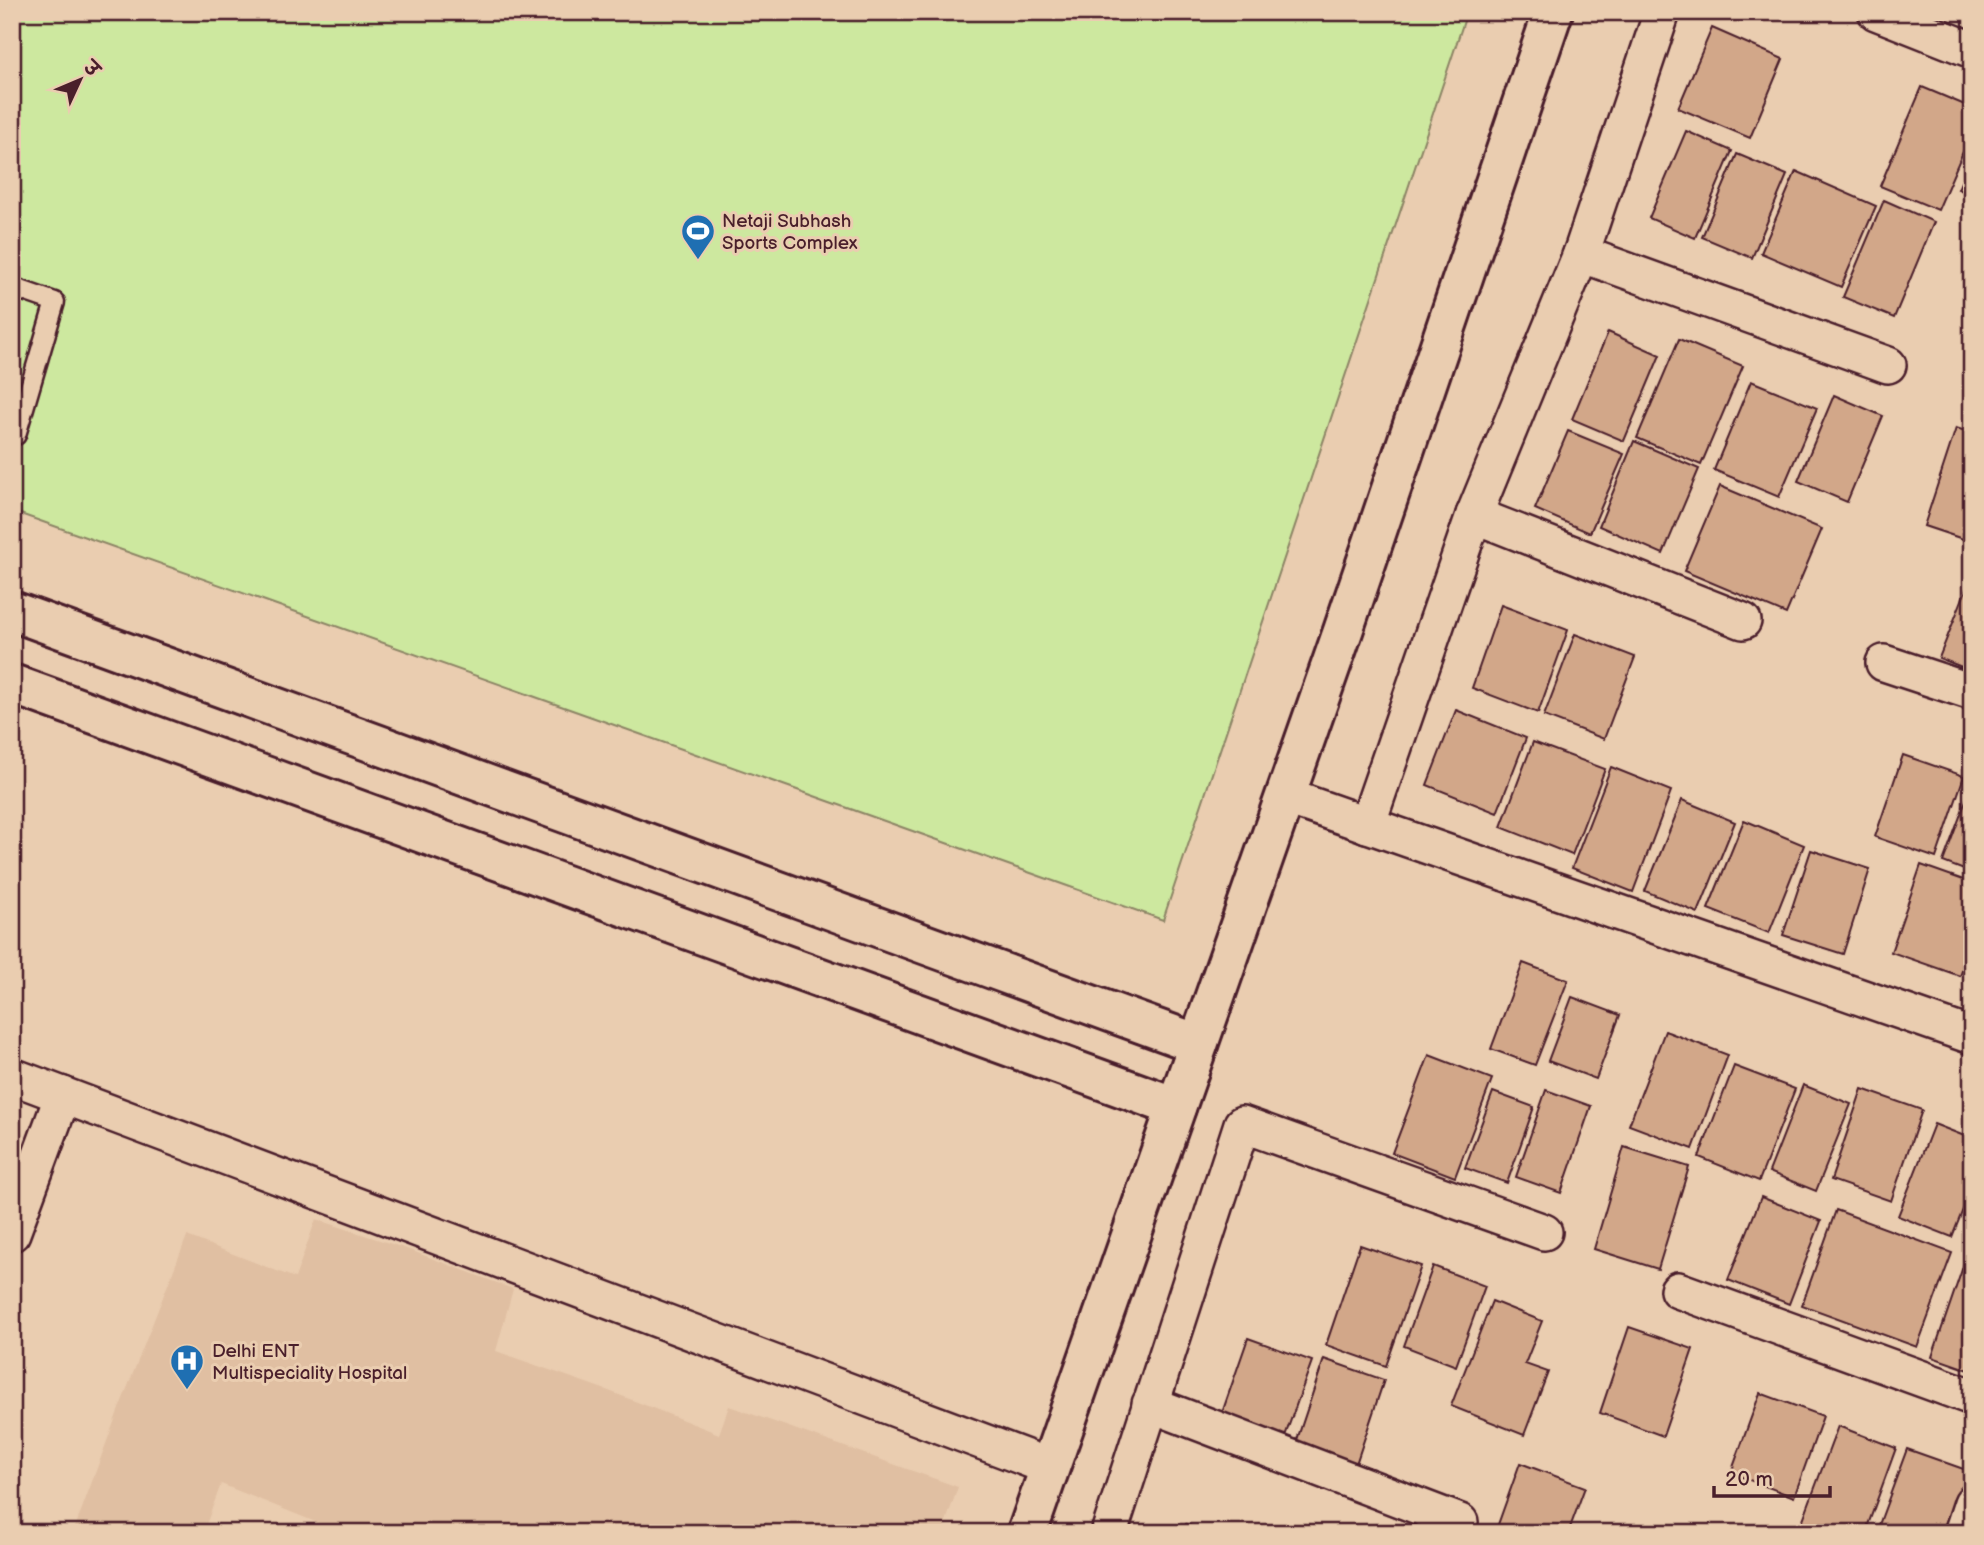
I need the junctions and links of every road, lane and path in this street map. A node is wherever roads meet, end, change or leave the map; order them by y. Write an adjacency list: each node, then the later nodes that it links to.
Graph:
1 (1553, 12): 15 (street)
2 (1662, 12): 5 (street)
3 (1876, 12): 4 (street)
4 (1972, 50)
5 (1581, 254): 7 (street); 9 (street)
6 (12, 287): 8 (lane)
7 (1888, 365)
8 (12, 434)
9 (1474, 515): 11 (street); 16 (street)
10 (12, 611): 18 (street)
11 (1743, 621)
12 (1884, 663): 14 (street)
13 (12, 684): 21 (street)
14 (1972, 692)
15 (1285, 796): 16 (street); 18 (street)
16 (1367, 825): 17 (street)
17 (1972, 1036)
18 (1198, 1044): 21 (street)
19 (12, 1076): 20 (street)
20 (62, 1095): 23 (street); 27 (street)
21 (1176, 1107): 27 (street)
22 (1544, 1232): 26 (street)
23 (12, 1233)
24 (1678, 1290): 25 (street)
25 (1972, 1397)
26 (1150, 1404): 29 (street); 31 (street)
27 (1050, 1467): 30 (street)
28 (1972, 1503): 32 (street)
29 (1460, 1522)
30 (1027, 1533)
31 (1110, 1533)
32 (1962, 1533)

